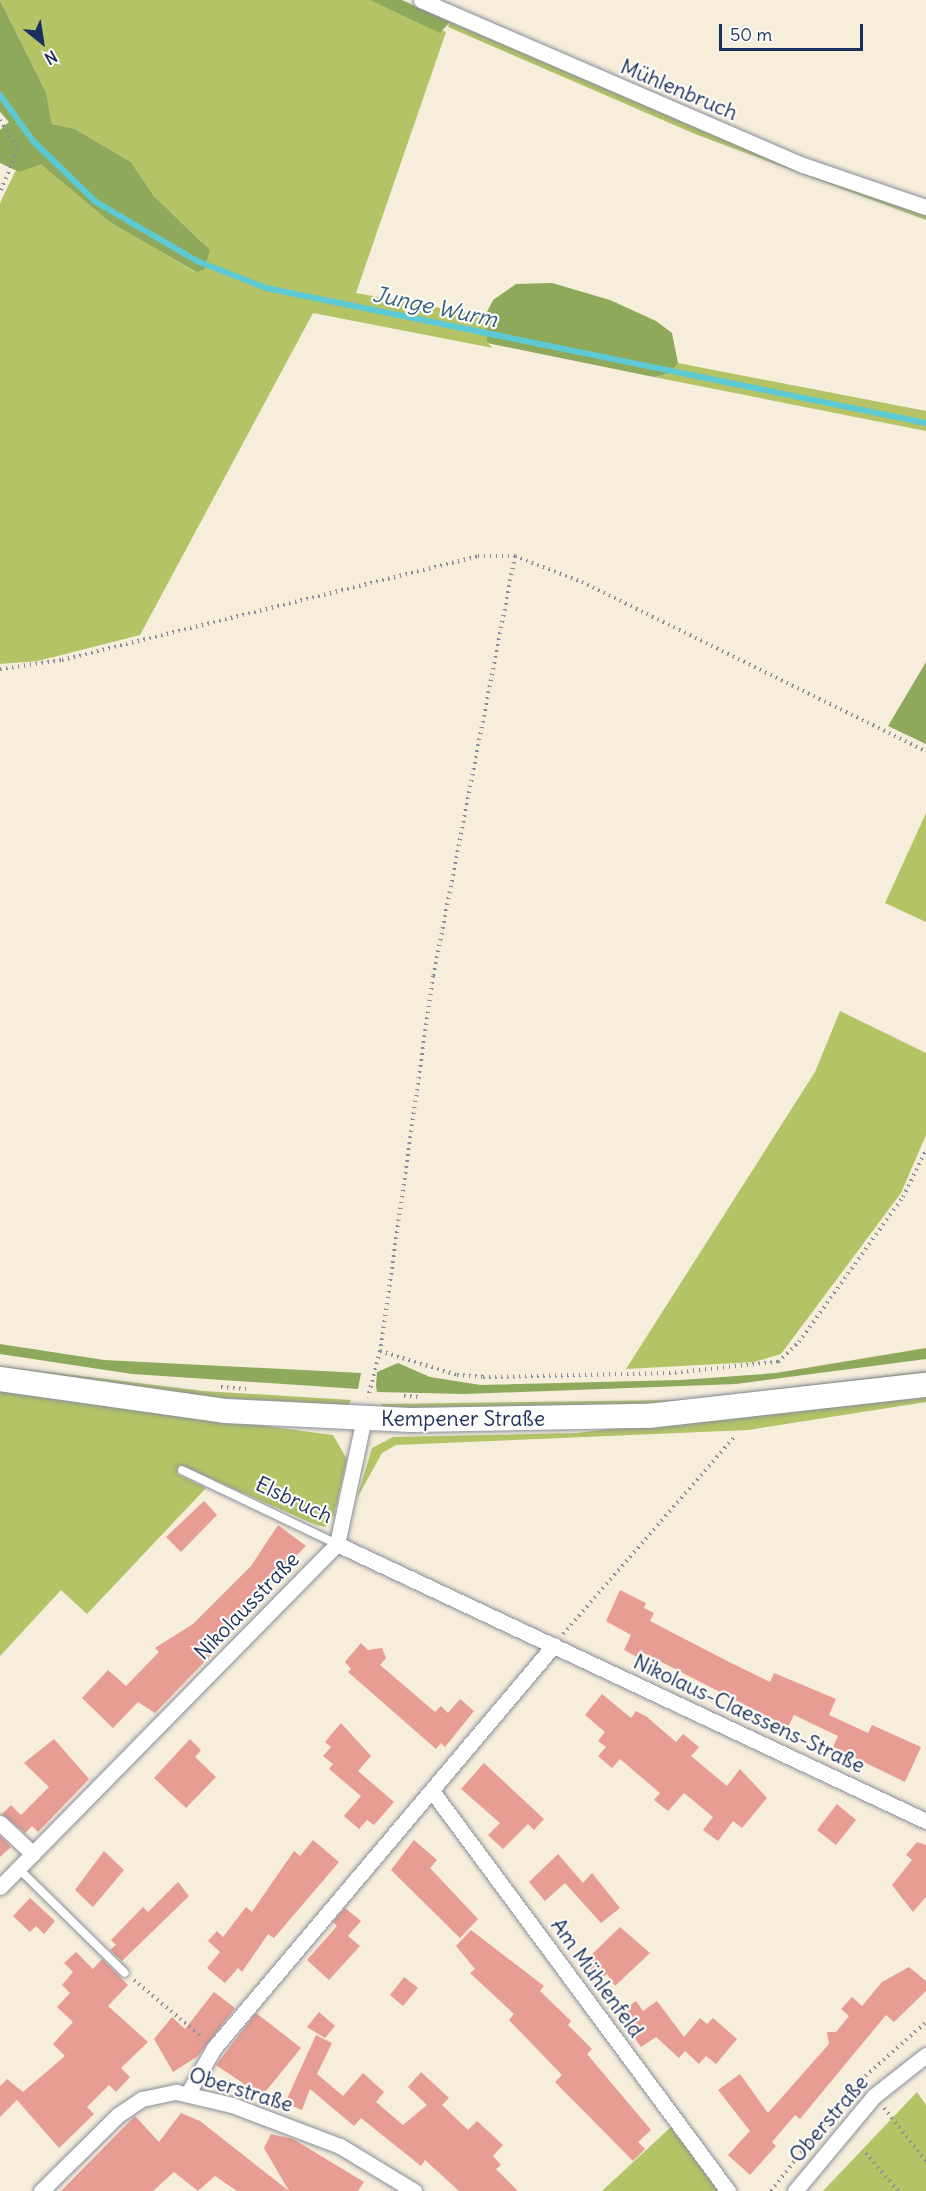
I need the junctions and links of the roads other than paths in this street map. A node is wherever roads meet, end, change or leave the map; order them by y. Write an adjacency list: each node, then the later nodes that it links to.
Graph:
1 (421, 0): 2 (street, Mühlenbruch)
2 (926, 207)
3 (0, 1379): 5 (main road, Kempener Straße)
4 (926, 1385): 5 (main road, Kempener Straße)
5 (364, 1419): 7 (street, Elsbruch)
6 (183, 1470): 7 (lane, Elsbruch)
7 (337, 1544): 8 (street); 12 (street, Nikolausstraße)
8 (554, 1645): 9 (street); 10 (street, Nikolaus-Claessens-Straße)
9 (432, 1791): 17 (street); 20 (street, Am Mühlenfeld)
10 (926, 1821)
11 (0, 1823): 12 (street)
12 (33, 1854): 13 (street, Nikolausstraße)
13 (19, 1869): 14 (street, Nikolausstraße); 15 (lane)
14 (0, 1887)
15 (125, 1973)
16 (926, 2055): 21 (street, Oberstraße)
17 (188, 2093): 18 (street, Oberstraße); 19 (street, Oberstraße)
18 (41, 2191)
19 (414, 2191)
20 (728, 2191)
21 (795, 2191)

